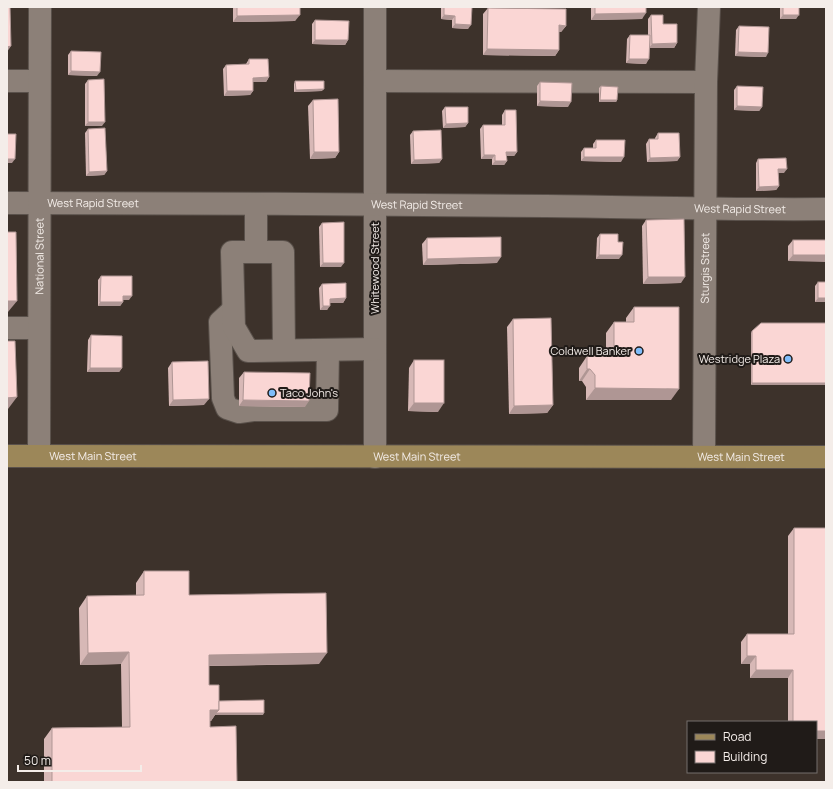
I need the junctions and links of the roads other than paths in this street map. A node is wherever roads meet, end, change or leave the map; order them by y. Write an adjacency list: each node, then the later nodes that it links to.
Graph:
1 (40, 7): 5 (street, National Street)
2 (375, 7): 6 (street, Whitewood Street)
3 (709, 7): 7 (street, Sturgis Street)
4 (7, 81): 5 (street)
5 (39, 81): 9 (street, National Street)
6 (375, 81): 7 (street); 11 (street, Whitewood Street)
7 (706, 82): 13 (street, Sturgis Street)
8 (7, 203): 9 (street, West Rapid Street)
9 (39, 203): 10 (street, West Rapid Street); 17 (street, National Street)
10 (256, 204): 11 (street, West Rapid Street); 14 (street)
11 (376, 204): 13 (street, West Rapid Street); 20 (street, Whitewood Street)
12 (826, 209): 13 (street, West Rapid Street)
13 (706, 210): 23 (street, Sturgis Street)
14 (256, 252): 15 (street); 18 (street)
15 (234, 309): 18 (street); 19 (street)
16 (7, 328): 17 (street)
17 (39, 328): 22 (street, National Street)
18 (284, 350): 19 (street)
19 (328, 350): 20 (street)
20 (375, 350): 24 (street, Whitewood Street)
21 (7, 456): 22 (main road, West Main Street)
22 (39, 456): 24 (main road, West Main Street)
23 (704, 456): 24 (main road, West Main Street); 25 (main road, West Main Street)
24 (375, 457)
25 (826, 457)

